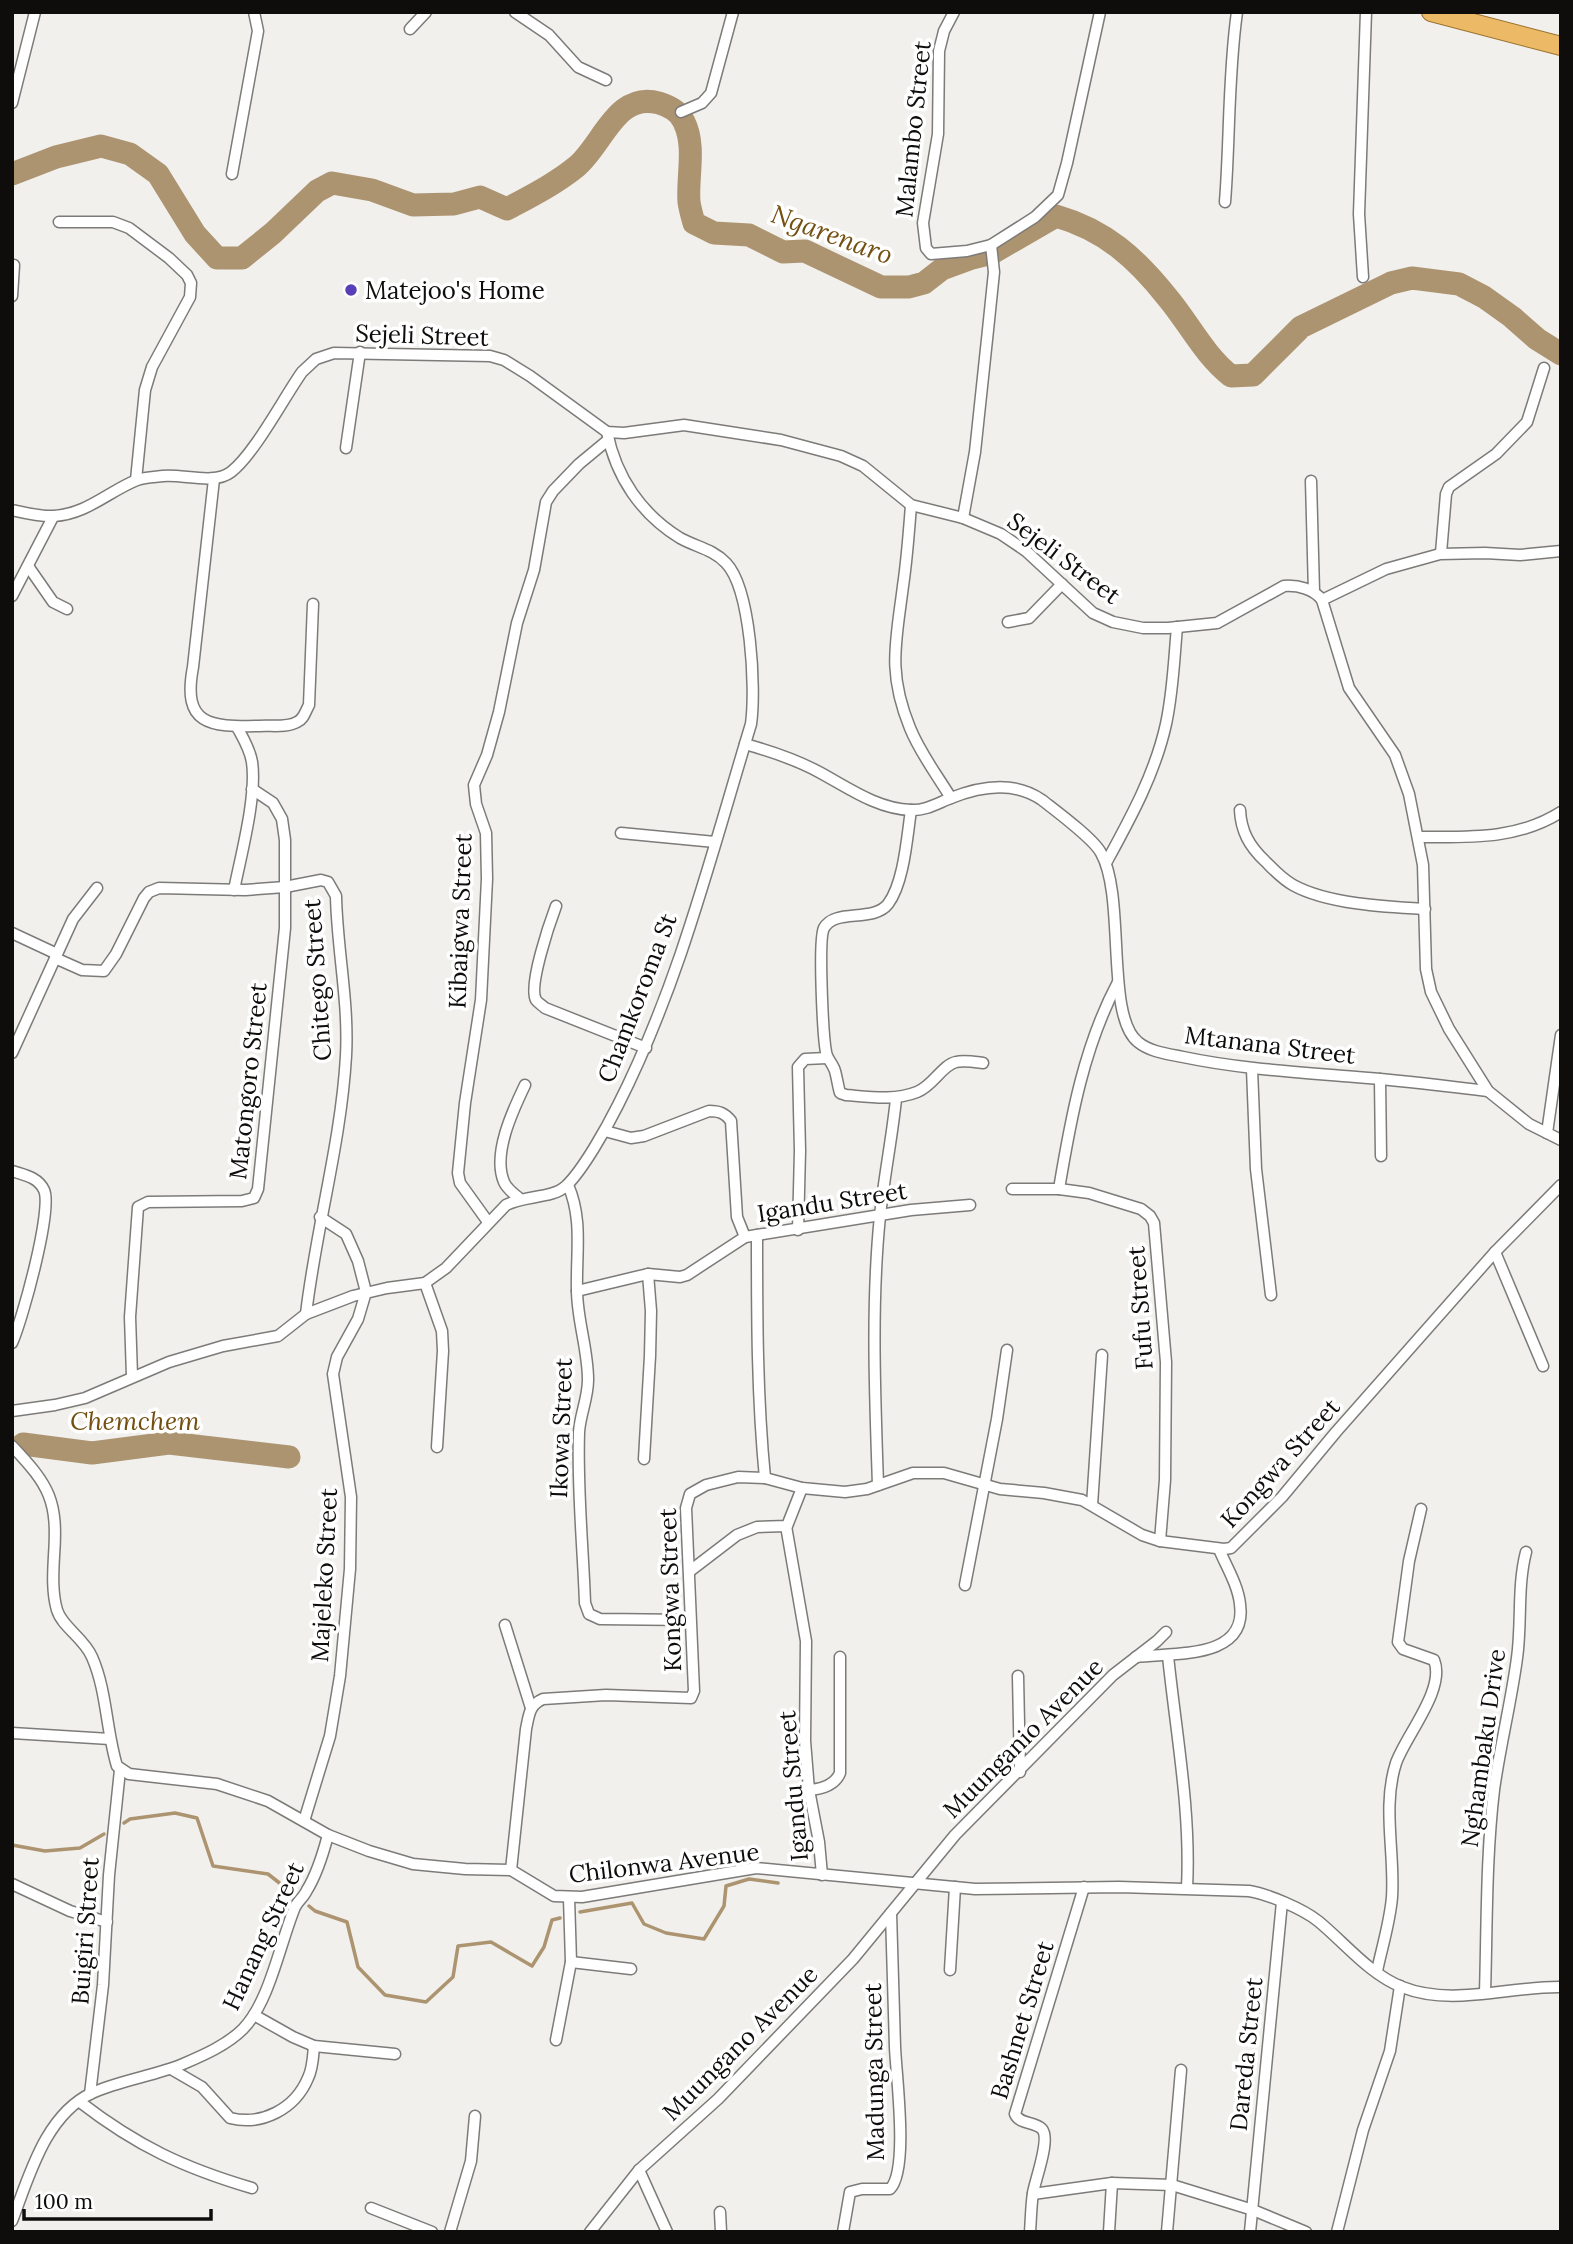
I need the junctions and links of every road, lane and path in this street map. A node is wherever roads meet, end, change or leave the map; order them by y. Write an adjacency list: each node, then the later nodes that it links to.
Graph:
1 (35, 12): 14 (street)
2 (254, 12): 16 (street)
3 (426, 12): 11 (street)
4 (515, 12): 13 (street)
5 (733, 12): 15 (street)
6 (954, 12): 19 (street, Malambo Street)
7 (1100, 12): 19 (street, Malambo Street)
8 (1237, 12): 17 (street)
9 (1366, 12): 21 (street)
10 (1431, 12): 12 (highway)
11 (410, 29)
12 (1561, 46)
13 (606, 80)
14 (12, 103)
15 (681, 112)
16 (232, 174)
17 (1225, 202)
18 (59, 222): 28 (street)
19 (991, 245): 33 (street)
20 (14, 265): 22 (street)
21 (1363, 277)
22 (12, 296)
23 (360, 352): 25 (street, Sejeli Street); 26 (street); 27 (street, Sejeli Street)
24 (1544, 368): 35 (street)
25 (607, 436): 30 (street, Sejeli Street); 45 (street, Chamkoroma St); 86 (street, Kibaigwa Street)
26 (346, 448)
27 (214, 479): 28 (street); 44 (street)
28 (136, 480): 32 (street)
29 (1311, 481): 39 (street)
30 (911, 505): 33 (street, Sejeli Street); 47 (street)
31 (12, 510): 32 (street)
32 (53, 516): 36 (street)
33 (963, 518): 37 (street, Sejeli Street)
34 (1561, 551): 35 (street)
35 (1441, 553): 39 (street)
36 (27, 566): 38 (street); 41 (street)
37 (1062, 584): 42 (street); 43 (street, Sejeli Street)
38 (12, 596)
39 (1318, 596): 43 (street, Sejeli Street); 52 (street)
40 (313, 604): 44 (street)
41 (67, 610)
42 (1008, 622)
43 (1177, 627): 54 (street)
44 (237, 727): 46 (street)
45 (744, 744): 48 (street, Mtanana Street); 53 (street, Chamkoroma St)
46 (252, 789): 55 (street); 57 (street)
47 (951, 798): 48 (street, Mtanana Street); 54 (street, Mtanana Street)
48 (911, 810): 66 (street)
49 (1240, 810): 59 (street)
50 (1561, 812): 52 (street)
51 (621, 833): 53 (street)
52 (1419, 837): 59 (street)
53 (715, 842): 64 (street, Chamkoroma St)
54 (1106, 863): 62 (street, Mtanana Street)
55 (285, 887): 57 (street, Chitego Street); 85 (street, Chitego Street); 101 (street, Matongoro Street)
56 (97, 888): 61 (street)
57 (234, 890): 61 (street, Chitego Street)
58 (556, 906): 64 (street)
59 (1425, 909): 71 (street)
60 (12, 933): 61 (street)
61 (56, 956): 65 (street)
62 (1118, 982): 68 (street, Mtanana Street); 81 (street)
63 (1561, 1035): 74 (street)
64 (646, 1048): 73 (street, Chamkoroma St)
65 (12, 1053)
66 (827, 1058): 72 (street); 87 (street)
67 (983, 1062): 72 (street)
68 (1252, 1069): 69 (street, Mtanana Street); 95 (street)
69 (1380, 1079): 71 (street, Mtanana Street); 76 (street)
70 (525, 1085): 82 (street)
71 (1488, 1091): 74 (street)
72 (896, 1099): 84 (street)
73 (605, 1131): 78 (street, Chamkoroma St); 89 (street, Igandu Street)
74 (1547, 1133): 75 (street)
75 (1561, 1140)
76 (1381, 1156)
77 (12, 1171): 97 (street)
78 (568, 1185): 82 (street); 93 (street, Ikowa Street)
79 (1561, 1185): 90 (street, Kongwa Street)
80 (1012, 1189): 81 (street, Fufu Street)
81 (1059, 1189): 113 (street, Fufu Street)
82 (519, 1198): 86 (street)
83 (970, 1205): 84 (street, Igandu Street)
84 (880, 1216): 87 (street, Igandu Street); 108 (street)
85 (320, 1217): 94 (street); 96 (street, Chitego Street)
86 (488, 1222): 92 (street)
87 (798, 1230): 88 (street, Igandu Street)
88 (757, 1235): 89 (street, Igandu Street); 106 (street)
89 (745, 1237): 91 (street)
90 (1495, 1252): 100 (street); 114 (street, Kongwa Street)
91 (648, 1274): 93 (street); 105 (street)
92 (425, 1283): 94 (street); 104 (street)
93 (577, 1291): 118 (street, Ikowa Street)
94 (366, 1292): 96 (street); 131 (street, Majeleko Street)
95 (1271, 1295)
96 (306, 1314): 101 (street)
97 (12, 1343)
98 (1007, 1350): 107 (street)
99 (1102, 1355): 110 (street)
100 (1543, 1366)
101 (132, 1376): 102 (street)
102 (12, 1411)
103 (12, 1446): 127 (street)
104 (437, 1447)
105 (644, 1459)
106 (765, 1478): 109 (street, Kongwa Street); 116 (street, Kongwa Street)
107 (983, 1484): 108 (street, Kongwa Street); 110 (street, Kongwa Street); 117 (street)
108 (878, 1485): 109 (street, Kongwa Street)
109 (802, 1488): 112 (street)
110 (1092, 1505): 113 (street, Kongwa Street)
111 (1420, 1509): 147 (street)
112 (786, 1526): 116 (street); 130 (street, Igandu Street)
113 (1160, 1541): 114 (street, Kongwa Street)
114 (1219, 1549): 123 (street)
115 (1527, 1552): 150 (street, Nghambaku Drive)
116 (690, 1571): 118 (street, Kongwa Street)
117 (965, 1586)
118 (690, 1620): 125 (street, Kongwa Street)
119 (505, 1625): 125 (street)
120 (1166, 1632): 122 (street, Muunganio Avenue)
121 (840, 1657): 130 (street)
122 (1136, 1657): 123 (street); 129 (street, Muunganio Avenue)
123 (1168, 1657): 139 (street)
124 (1018, 1676): 129 (street)
125 (531, 1708): 133 (street)
126 (12, 1733): 127 (street)
127 (110, 1739): 128 (street)
128 (120, 1770): 131 (street); 143 (street, Buigiri Street)
129 (1020, 1772): 135 (street, Muunganio Avenue)
130 (809, 1790): 134 (street, Igandu Street)
131 (304, 1821): 132 (street)
132 (328, 1835): 133 (street); 151 (street, Hanang Street)
133 (511, 1870): 140 (street, Chilonwa Avenue)
134 (822, 1875): 135 (street, Chilonwa Avenue); 140 (street, Chilonwa Avenue)
135 (918, 1882): 137 (street, Chilonwa Avenue); 142 (street, Muungano Avenue)
136 (12, 1884): 143 (street)
137 (955, 1887): 138 (street, Chilonwa Avenue); 146 (street)
138 (1084, 1887): 139 (street, Chilonwa Avenue); 164 (street, Bashnet Street)
139 (1187, 1888): 141 (street, Chilonwa Avenue)
140 (569, 1898): 144 (street)
141 (1282, 1902): 147 (street, Chilonwa Avenue); 166 (street, Dareda Street)
142 (891, 1913): 160 (street, Muungano Avenue); 174 (street, Madunga Street)
143 (107, 1922): 157 (street, Buigiri Street)
144 (571, 1962): 145 (street); 152 (street)
145 (631, 1969)
146 (950, 1970)
147 (1377, 1971): 148 (street, Chilonwa Avenue)
148 (1400, 1986): 150 (street, Chilonwa Avenue); 180 (street)
149 (1561, 1987): 150 (street, Chilonwa Avenue)
150 (1485, 1993)
151 (254, 2015): 153 (street); 155 (street, Hanang Street)
152 (556, 2040)
153 (314, 2046): 154 (street); 155 (street)
154 (394, 2054)
155 (171, 2069): 157 (street, Hanang Street)
156 (1181, 2070): 162 (street)
157 (90, 2094): 158 (street, Hanang Street)
158 (80, 2102): 163 (street); 168 (street, Hanang Street)
159 (475, 2116): 170 (street)
160 (639, 2170): 171 (street, Muungano Avenue); 172 (street)
161 (1112, 2183): 162 (street); 164 (street); 176 (street)
162 (1172, 2185): 166 (street); 177 (street)
163 (252, 2188)
164 (1032, 2194): 175 (street, Bashnet Street)
165 (371, 2208): 169 (street)
166 (1253, 2210): 178 (street, Dareda Street); 179 (street)
167 (720, 2212): 173 (street)
168 (12, 2221)
169 (432, 2232)
170 (450, 2232)
171 (590, 2232)
172 (667, 2232)
173 (721, 2232)
174 (843, 2232)
175 (1030, 2232)
176 (1109, 2232)
177 (1167, 2232)
178 (1251, 2232)
179 (1306, 2232)
180 (1337, 2232)

